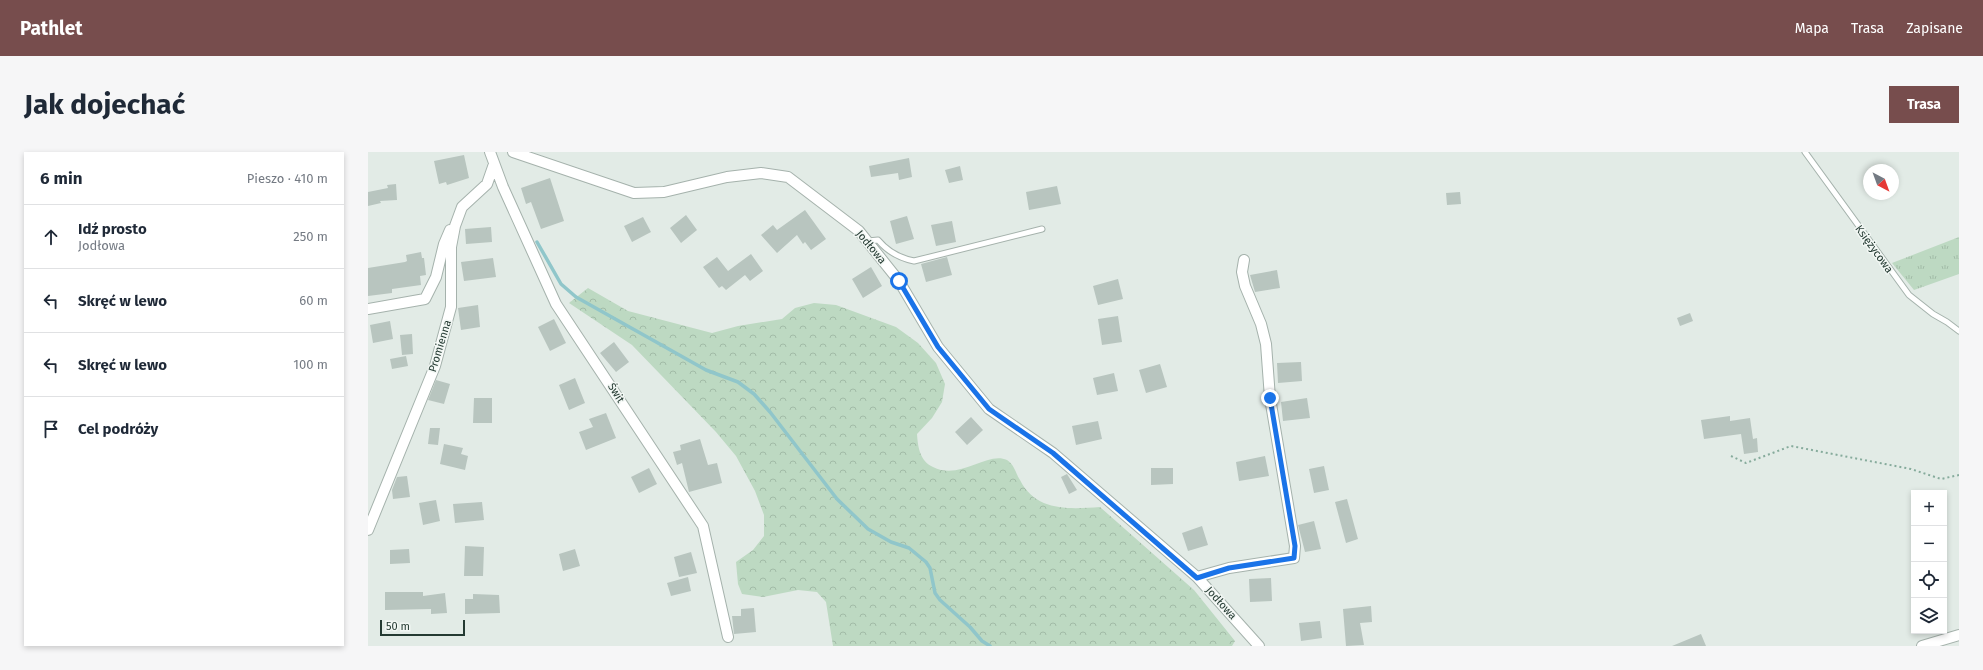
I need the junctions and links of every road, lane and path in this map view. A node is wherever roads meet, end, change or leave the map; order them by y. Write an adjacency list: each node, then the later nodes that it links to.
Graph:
1 (490, 152): 4 (street, Świt)
2 (513, 152): 7 (street, Jodłowa)
3 (1805, 152): 10 (lane, Księżycowa)
4 (494, 164): 5 (street, Promienna); 16 (street, Świt)
5 (459, 214): 9 (street); 13 (street, Promienna)
6 (1042, 228): 7 (lane)
7 (867, 241): 14 (street, Jodłowa)
8 (1244, 260): 14 (street)
9 (368, 309)
10 (1959, 331)
11 (1731, 456): 12 (path)
12 (1959, 475)
13 (368, 530)
14 (1197, 578): 17 (street, Jodłowa)
15 (1959, 635): 18 (street)
16 (728, 637)
17 (1259, 646)
18 (1922, 646)

